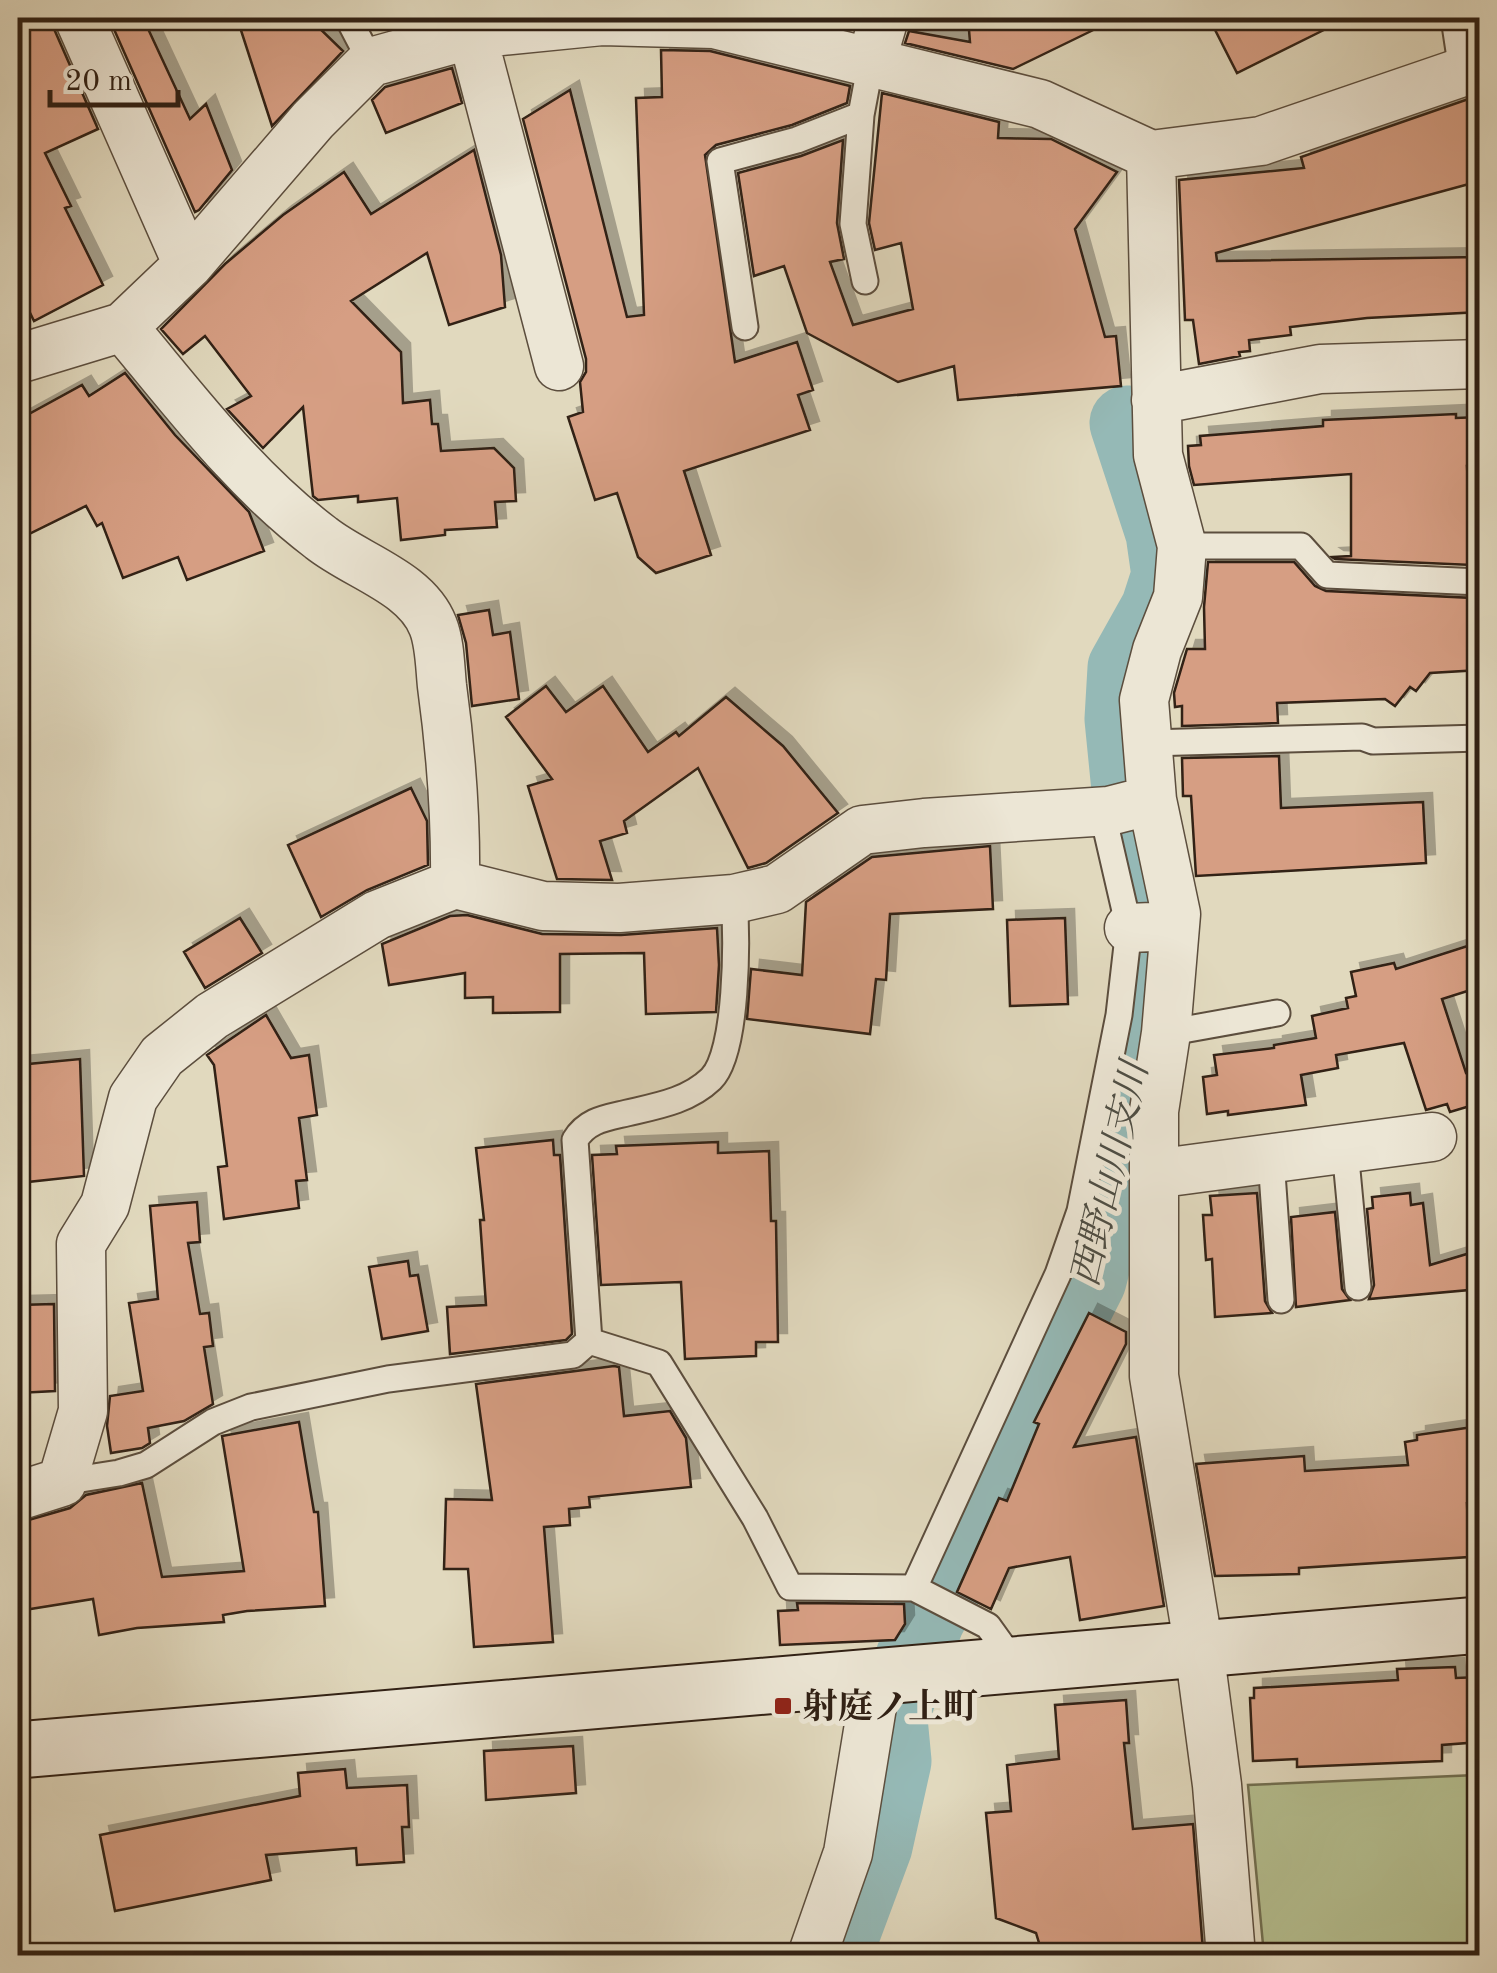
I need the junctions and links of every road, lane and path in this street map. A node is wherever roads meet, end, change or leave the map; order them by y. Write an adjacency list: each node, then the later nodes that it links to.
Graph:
1 (79, 18): 11 (street)
2 (348, 18): 6 (lane)
3 (884, 18): 7 (street)
4 (1454, 18): 8 (lane)
5 (472, 34): 6 (street); 7 (street); 17 (street)
6 (372, 62): 11 (street)
7 (871, 62): 9 (lane); 10 (street)
8 (1471, 68): 10 (street)
9 (861, 115): 12 (lane); 14 (lane)
10 (1151, 154): 18 (street)
11 (188, 266): 13 (street)
12 (865, 281)
13 (124, 327): 15 (street); 25 (street)
14 (745, 327)
15 (18, 359)
16 (1480, 364): 18 (street)
17 (559, 366)
18 (1156, 400): 19 (street)
19 (1182, 546): 20 (lane); 22 (street)
20 (1480, 582)
21 (1480, 738): 22 (lane)
22 (1148, 744): 23 (street)
23 (1152, 800): 24 (street); 27 (street)
24 (1102, 811): 26 (street); 27 (lane)
25 (455, 884): 26 (street); 37 (street)
26 (734, 900): 36 (lane)
27 (1159, 927): 29 (street); 38 (lane)
28 (1277, 1013): 29 (lane)
29 (1166, 1033): 33 (street)
30 (1432, 1137): 31 (street)
31 (1345, 1149): 32 (street); 34 (lane)
32 (1271, 1158): 33 (street); 35 (lane)
33 (1154, 1174): 40 (street)
34 (1358, 1287)
35 (1281, 1300)
36 (590, 1341): 37 (lane); 38 (lane)
37 (40, 1489)
38 (926, 1594): 41 (lane)
39 (1480, 1625): 40 (street)
40 (1199, 1649): 41 (street); 45 (street)
41 (1016, 1665): 42 (street)
42 (899, 1675): 43 (street); 44 (street)
43 (18, 1750)
44 (812, 1956)
45 (1231, 1956)

